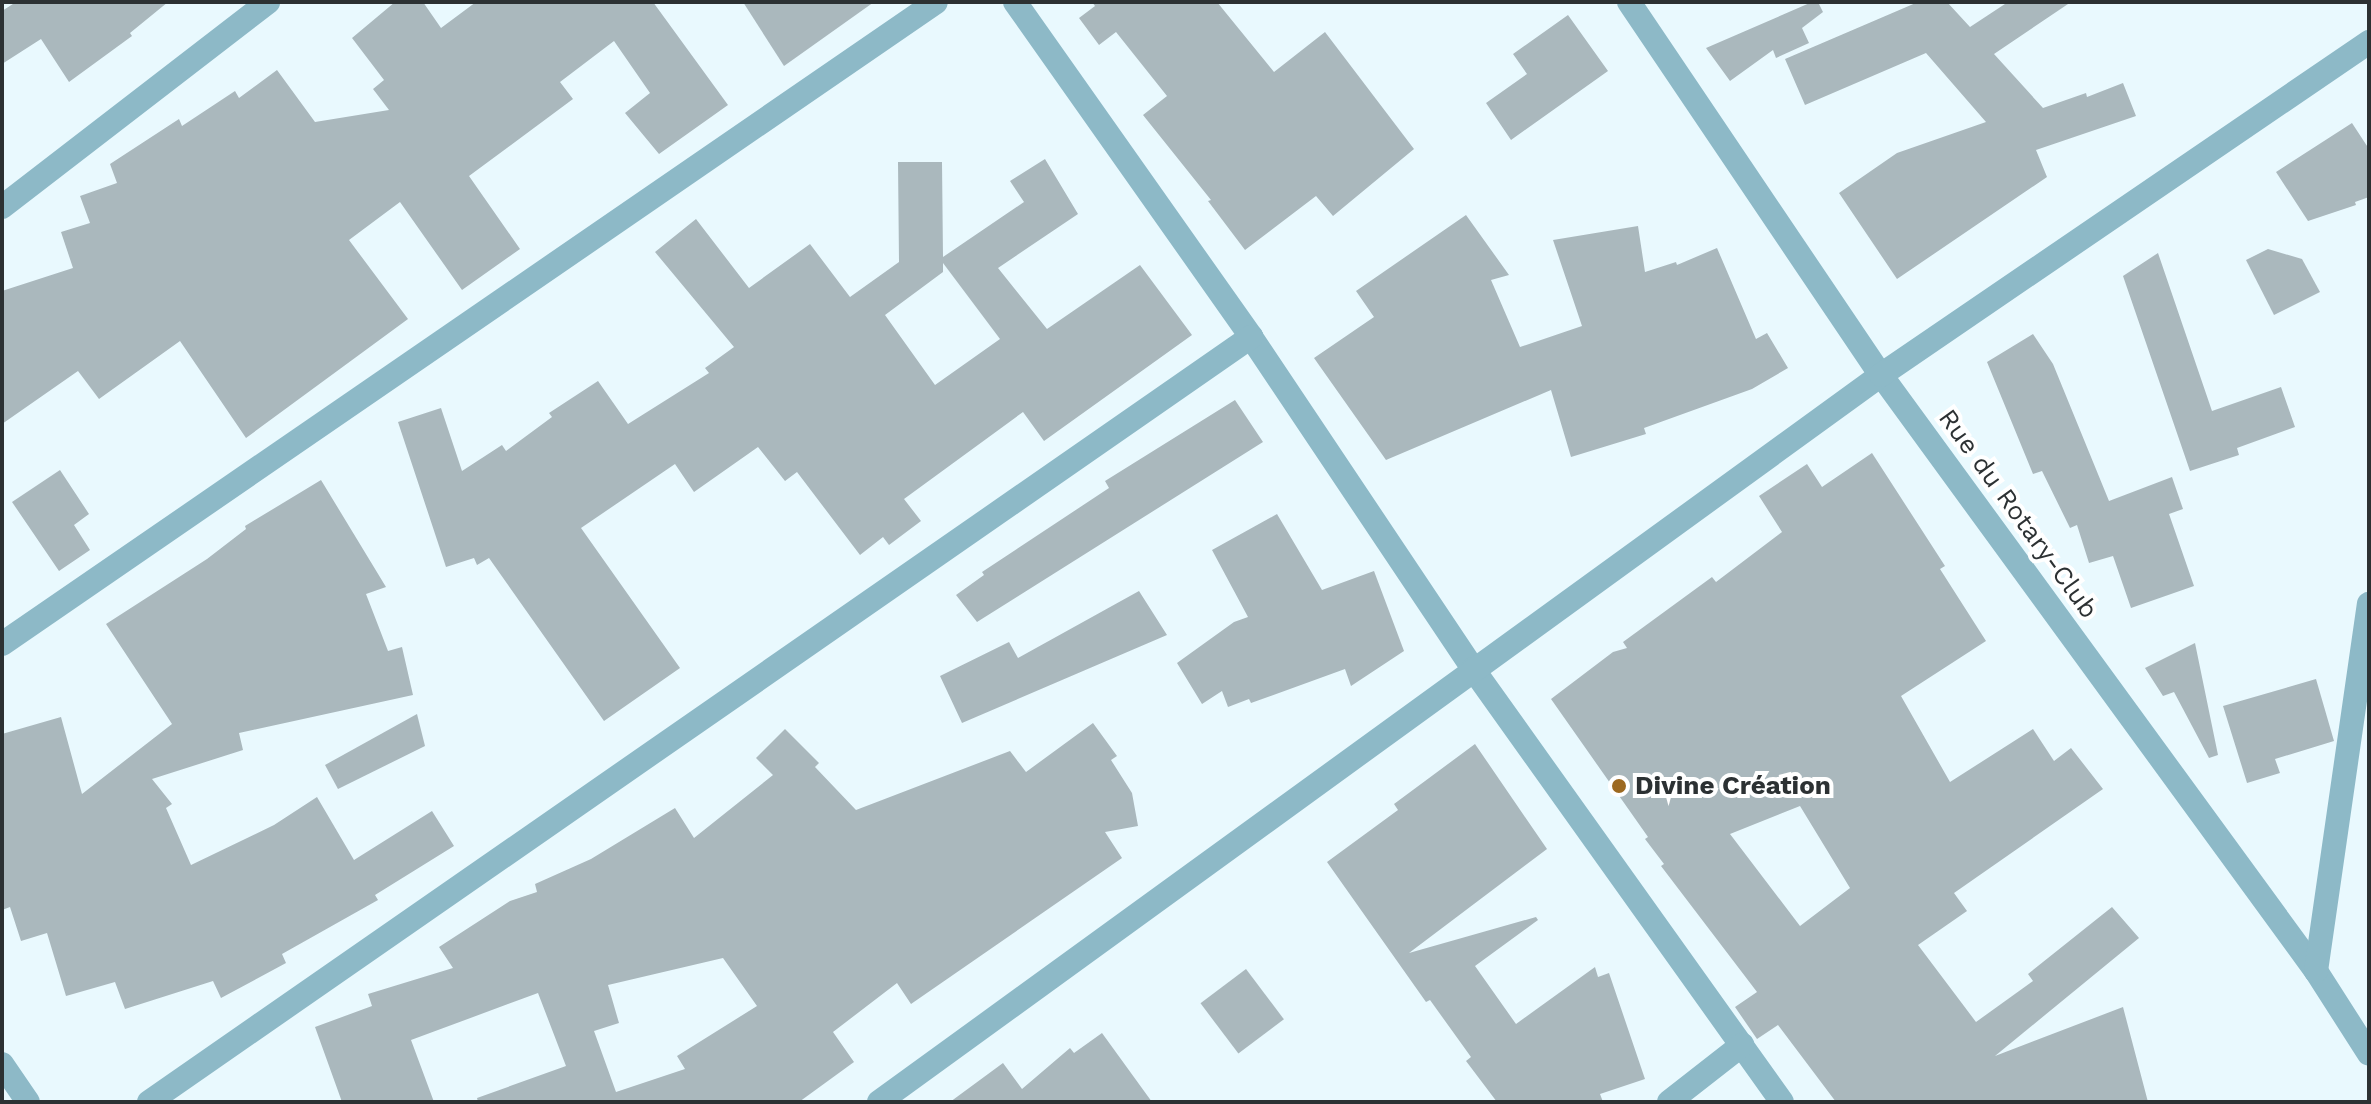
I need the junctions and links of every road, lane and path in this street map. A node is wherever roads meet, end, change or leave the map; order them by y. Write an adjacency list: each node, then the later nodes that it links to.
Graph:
1 (268, 2): 6 (street)
2 (936, 2): 10 (street)
3 (1015, 2): 7 (street)
4 (1629, 2): 8 (street, Rue du Rotary-Club)
5 (2369, 42): 8 (street)
6 (2, 207)
7 (1251, 337): 11 (street); 17 (street)
8 (1881, 375): 11 (street); 12 (street, Rue du Rotary-Club)
9 (2369, 604): 12 (street)
10 (2, 644)
11 (1473, 669): 13 (street); 18 (street)
12 (2316, 971): 14 (street, Rue du Rotary-Club)
13 (1742, 1045): 19 (street); 20 (street)
14 (2369, 1054)
15 (2, 1064): 16 (street)
16 (28, 1102)
17 (149, 1102)
18 (879, 1102)
19 (1669, 1102)
20 (1782, 1102)

